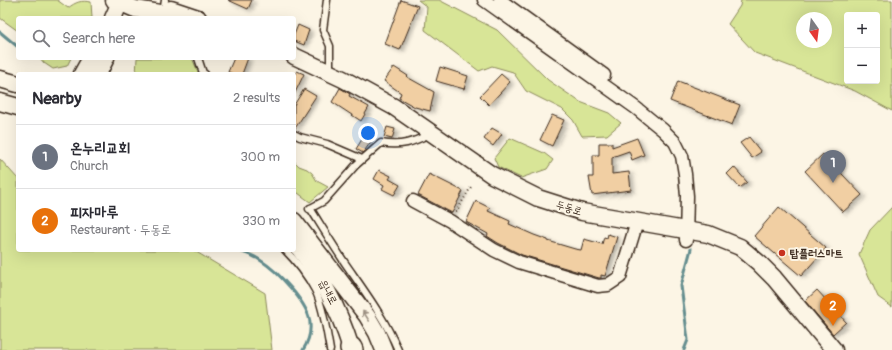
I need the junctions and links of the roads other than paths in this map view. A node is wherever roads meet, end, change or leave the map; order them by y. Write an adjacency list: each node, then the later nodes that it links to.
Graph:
1 (327, 0): 15 (lane)
2 (484, 0): 28 (street)
3 (500, 0): 28 (street)
4 (126, 8): 5 (street)
5 (169, 10): 6 (street)
6 (191, 16)
7 (296, 57): 15 (street, 두동로)
8 (90, 60): 12 (street)
9 (105, 60): 13 (street)
10 (199, 60): 14 (lane)
11 (291, 60): 15 (street, 두동로)
12 (83, 72)
13 (99, 72)
14 (203, 72)
15 (329, 75): 23 (street, 두동로)
16 (0, 76): 18 (street)
17 (0, 79): 19 (street)
18 (16, 79)
19 (16, 83)
20 (0, 102): 21 (street)
21 (16, 107)
22 (296, 135): 24 (lane)
23 (428, 135): 24 (lane); 27 (street, 두동로)
24 (362, 160): 35 (lane)
25 (413, 201): 27 (street)
26 (296, 224): 31 (street, 읍내로)
27 (636, 226): 28 (street, 두동로)
28 (690, 236): 36 (street, 두동로); 37 (street, 두동로)
29 (296, 245): 32 (street, 읍내로)
30 (287, 252): 33 (lane)
31 (324, 262): 32 (street); 34 (street, one-way to 31)
32 (354, 349)
33 (330, 350)
34 (384, 350)
35 (398, 350)
36 (823, 350)
37 (834, 350)

